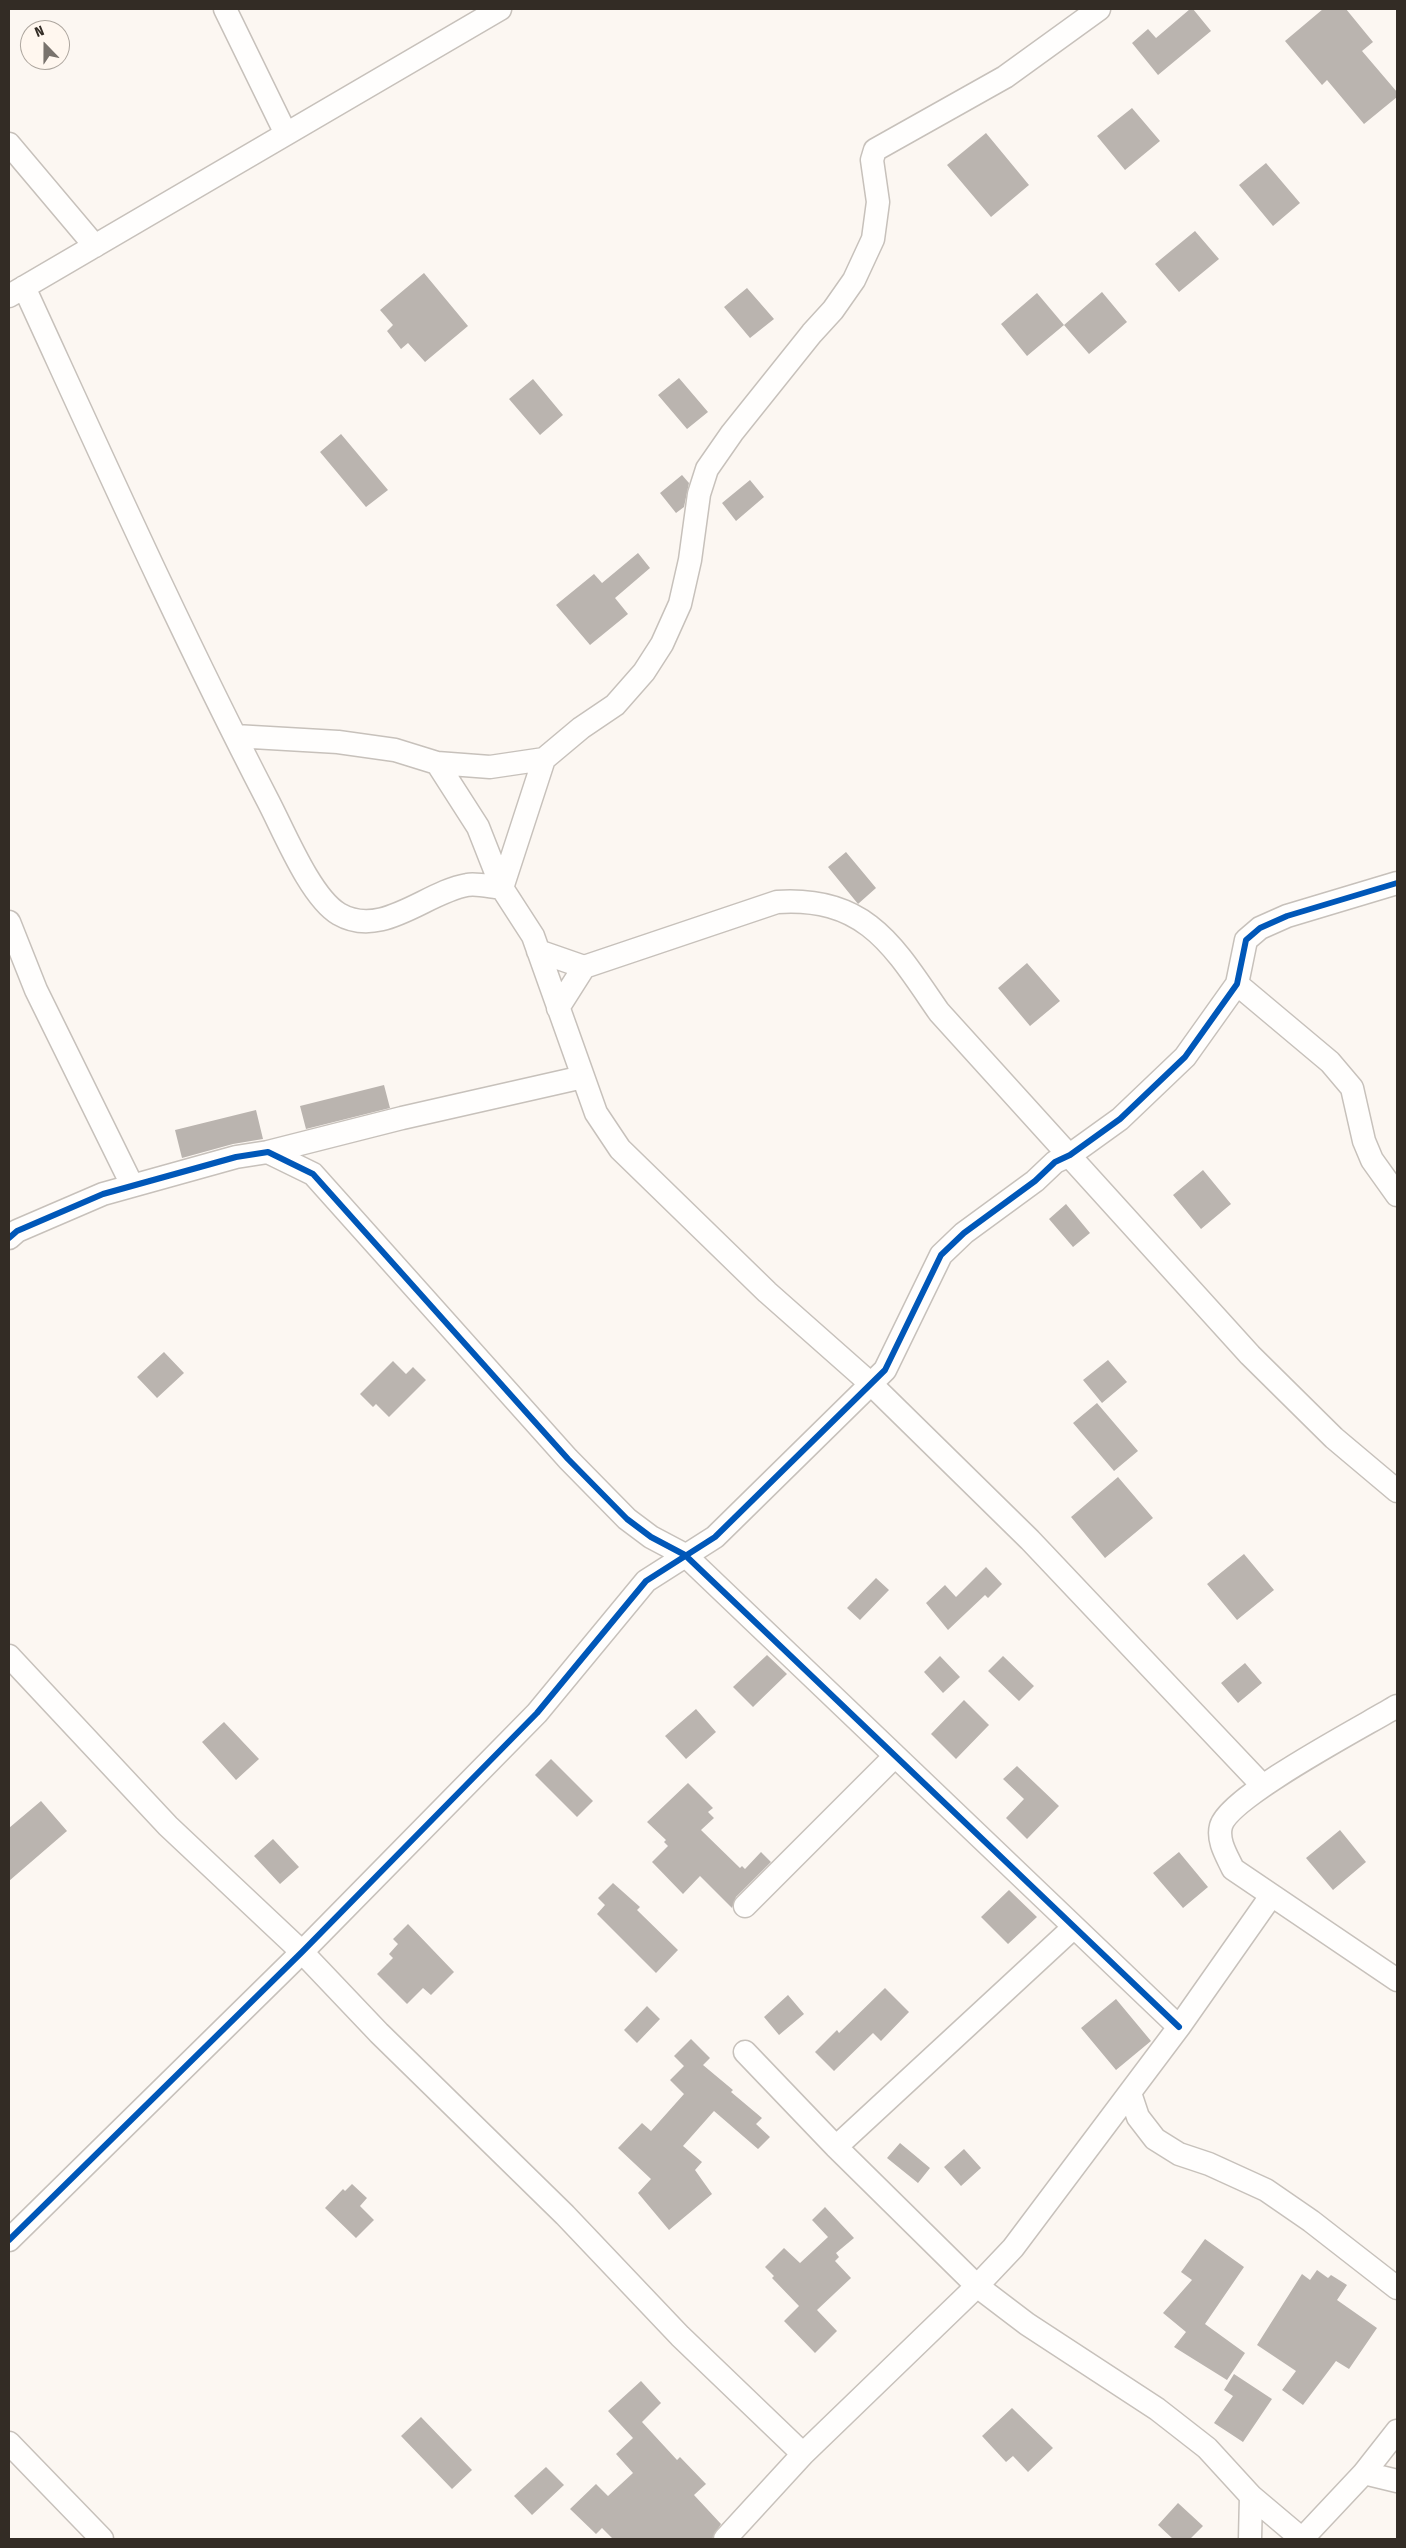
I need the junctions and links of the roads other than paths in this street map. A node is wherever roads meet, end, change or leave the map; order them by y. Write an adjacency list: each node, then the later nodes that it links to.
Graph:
1 (225, 9): 4 (street)
2 (494, 10): 4 (street)
3 (1091, 11): 9 (street)
4 (286, 134): 6 (street)
5 (9, 144): 6 (street)
6 (95, 246): 7 (street)
7 (16, 291): 8 (street)
8 (234, 736): 10 (street); 12 (street)
9 (544, 759): 10 (street); 12 (street)
10 (437, 763): 12 (street)
11 (1397, 883): 16 (street)
12 (502, 888): 14 (street)
13 (9, 922): 21 (street)
14 (538, 951): 15 (street); 17 (street)
15 (584, 967): 17 (street); 20 (street)
16 (1237, 984): 20 (street); 22 (street)
17 (558, 1008): 18 (street)
18 (583, 1077): 19 (street); 24 (street)
19 (268, 1152): 21 (street); 26 (street)
20 (1070, 1155): 24 (street); 25 (street)
21 (132, 1185): 23 (street)
22 (1397, 1195)
23 (9, 1238)
24 (871, 1384): 26 (street); 30 (street)
25 (1397, 1491)
26 (685, 1555): 29 (street); 34 (street)
27 (9, 1656): 34 (street)
28 (1397, 1706): 30 (street)
29 (895, 1756): 32 (street); 33 (street)
30 (1262, 1785): 31 (street)
31 (1271, 1896): 35 (street); 36 (street)
32 (745, 1906)
33 (1074, 1927): 36 (street); 39 (street)
34 (302, 1952): 40 (street); 45 (street)
35 (1397, 1980)
36 (1179, 2027): 38 (street)
37 (745, 2052): 39 (street)
38 (1130, 2093): 41 (street); 42 (street)
39 (836, 2147): 41 (street)
40 (9, 2240)
41 (977, 2286): 45 (street); 48 (street)
42 (1397, 2288)
43 (1397, 2431): 46 (street)
44 (9, 2443): 49 (street)
45 (803, 2454): 50 (street)
46 (1364, 2473): 47 (street); 52 (street)
47 (1397, 2481)
48 (1251, 2496): 51 (street); 52 (street)
49 (102, 2539)
50 (725, 2539)
51 (1250, 2539)
52 (1302, 2539)

